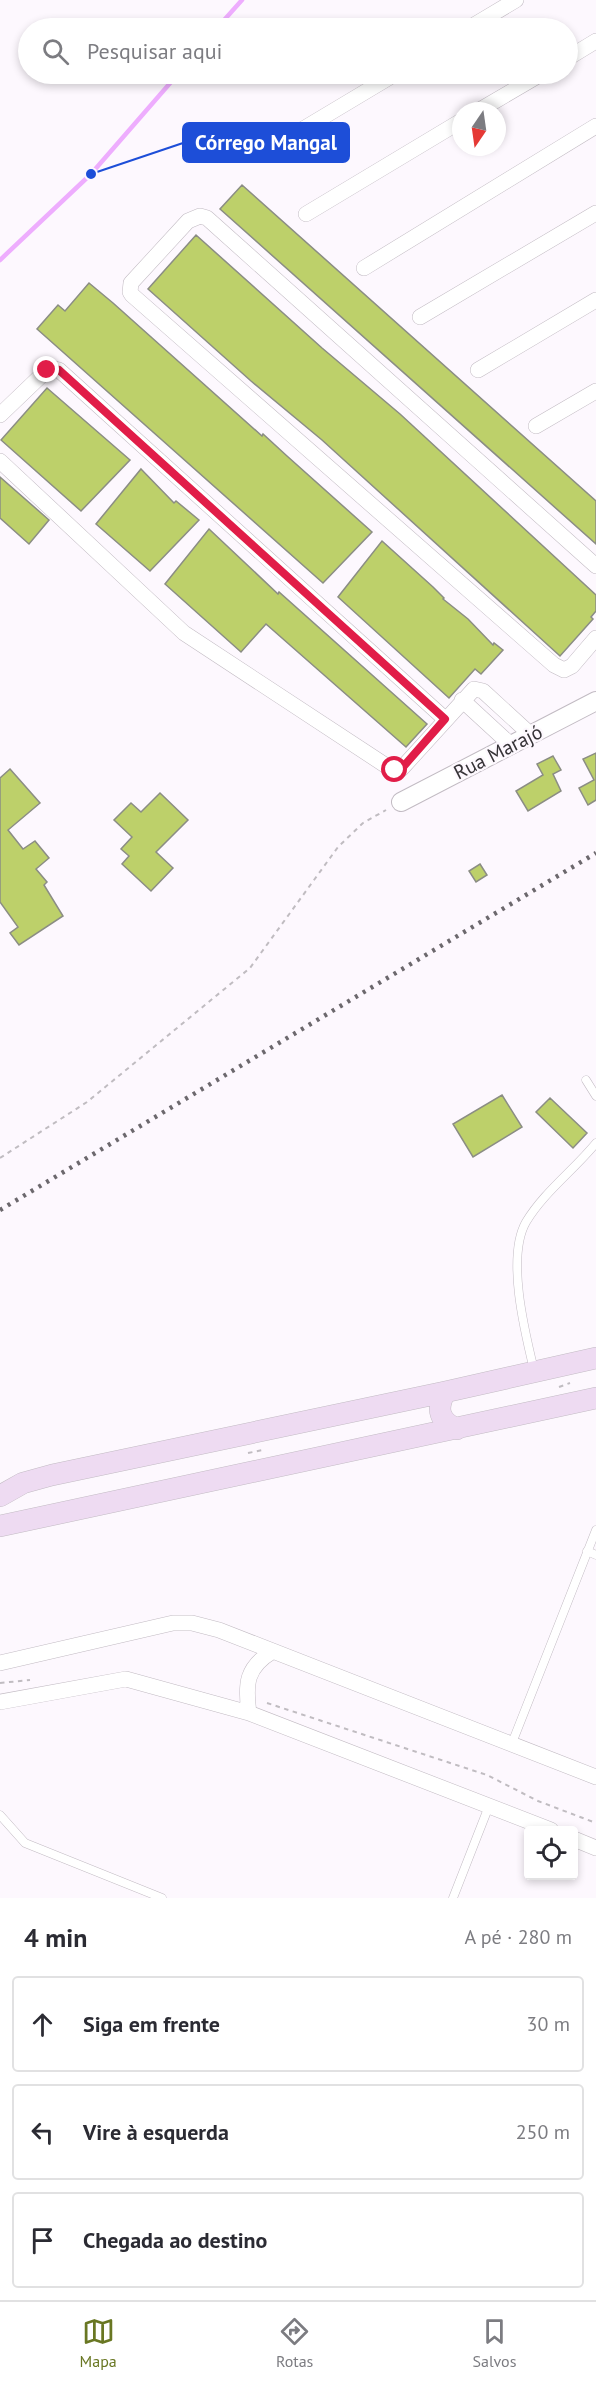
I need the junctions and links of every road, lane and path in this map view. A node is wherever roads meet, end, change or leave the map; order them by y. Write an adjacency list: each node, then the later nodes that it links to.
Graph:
1 (516, 0): 2 (street)
2 (486, 18)
3 (596, 41): 4 (street)
4 (578, 52)
5 (378, 84): 10 (street)
6 (524, 84): 7 (street)
7 (493, 102)
8 (452, 126): 12 (street)
9 (596, 126): 13 (street)
10 (268, 150)
11 (596, 213): 15 (street)
12 (306, 214)
13 (364, 268)
14 (596, 300): 16 (street)
15 (420, 317)
16 (478, 370)
17 (596, 391): 19 (street)
18 (0, 415): 25 (street)
19 (536, 426)
20 (0, 461): 25 (street)
21 (596, 566): 22 (street)
22 (596, 638)
23 (462, 700): 25 (street); 26 (street); 27 (street)
24 (596, 701): 26 (street, Rua Marajó)
25 (445, 719)
26 (531, 735): 27 (street, Rua Marajó)
27 (511, 745): 28 (street, Rua Marajó)
28 (395, 805): 32 (path)
29 (586, 1080): 30 (lane)
30 (596, 1096)
31 (596, 1143): 34 (lane)
32 (0, 1158)
33 (596, 1358): 34 (main road)
34 (534, 1372): 35 (main road)
35 (445, 1392): 37 (main road); 38 (main road)
36 (596, 1398): 37 (main road)
37 (457, 1429): 39 (main road)
38 (0, 1496)
39 (0, 1526)
40 (596, 1530): 41 (lane)
41 (587, 1551): 42 (lane); 47 (lane)
42 (596, 1555)
43 (273, 1651): 44 (street); 46 (street); 47 (street)
44 (0, 1664)
45 (0, 1701): 46 (street)
46 (249, 1713): 49 (street)
47 (512, 1743): 48 (street)
48 (596, 1777)
49 (489, 1806): 51 (street); 55 (lane)
50 (0, 1815): 54 (lane)
51 (541, 1826)
52 (578, 1841): 53 (street)
53 (596, 1848)
54 (162, 1898)
55 (453, 1898)

